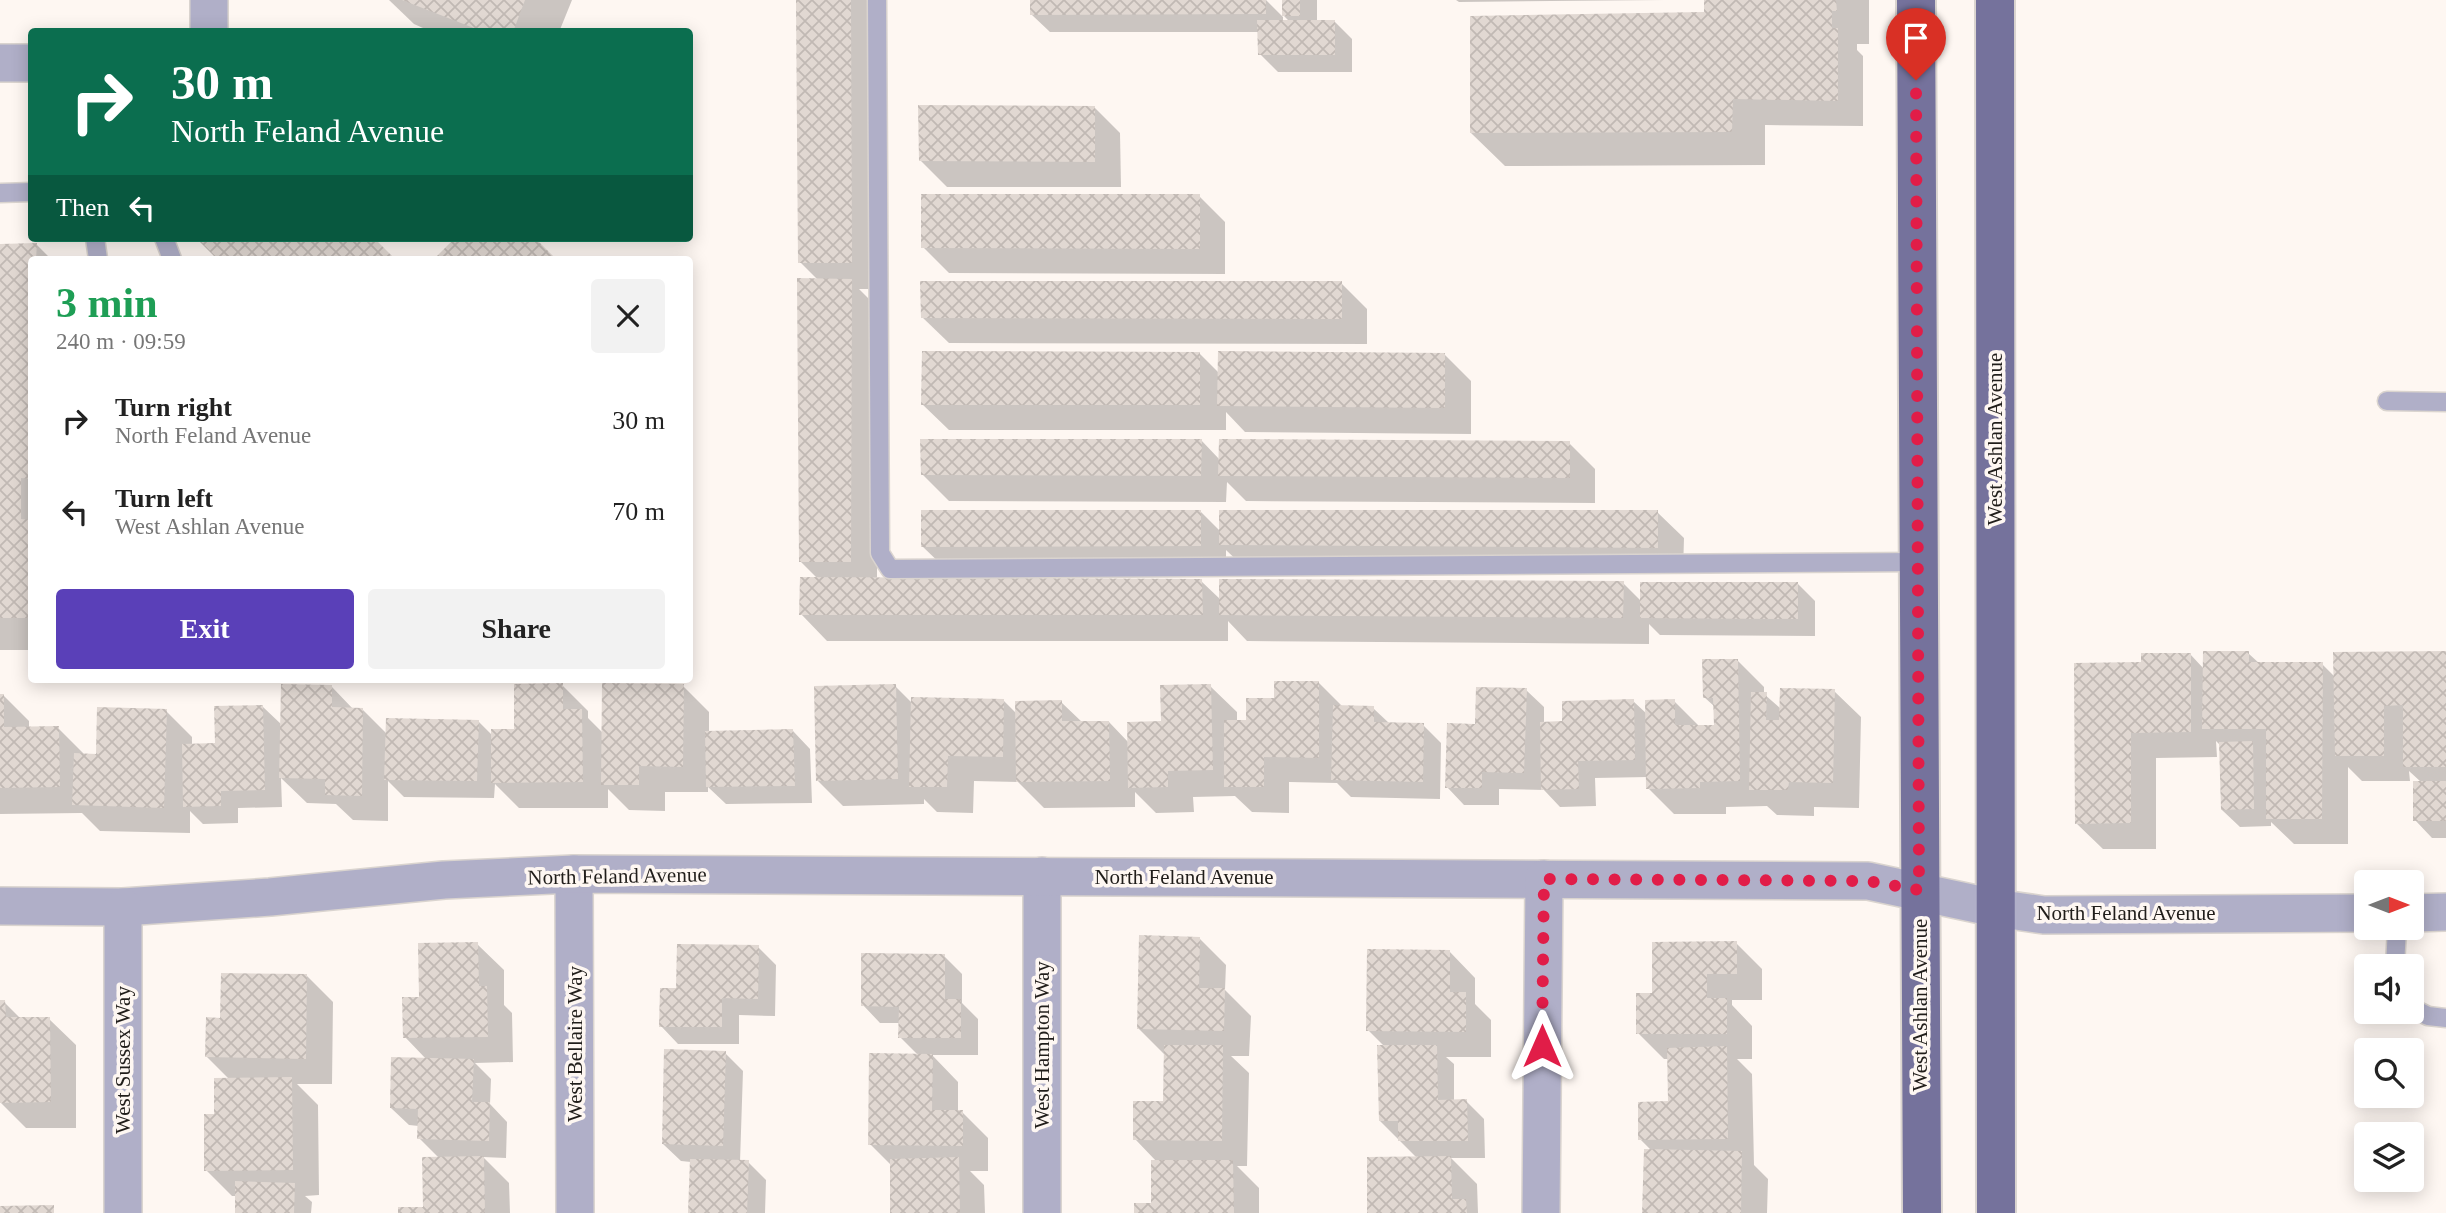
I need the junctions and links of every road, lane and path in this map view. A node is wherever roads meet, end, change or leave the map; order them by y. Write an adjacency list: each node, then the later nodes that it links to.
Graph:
1 (209, 0): 5 (street)
2 (877, 0): 12 (lane)
3 (1916, 0): 12 (main road, West Ashlan Avenue)
4 (1994, 0): 19 (main road, West Ashlan Avenue)
5 (209, 28)
6 (28, 62): 7 (street)
7 (0, 63)
8 (28, 192): 9 (lane)
9 (0, 193)
10 (2387, 401): 11 (lane)
11 (2446, 401)
12 (1918, 562): 16 (main road, West Ashlan Avenue)
13 (574, 874): 14 (street, North Feland Avenue); 18 (street, North Feland Avenue); 26 (street, West Bellaire Way)
14 (1042, 876): 15 (street, North Feland Avenue); 27 (street, West Hampton Way)
15 (1544, 879): 16 (street, North Feland Avenue); 28 (street)
16 (1919, 890): 19 (street, North Feland Avenue); 29 (main road, West Ashlan Avenue)
17 (0, 906): 18 (street, North Feland Avenue)
18 (123, 907): 25 (street, West Sussex Way)
19 (1995, 908): 21 (street, North Feland Avenue); 30 (main road, West Ashlan Avenue)
20 (2446, 912): 22 (street)
21 (2354, 913)
22 (2424, 913)
23 (2424, 1014): 24 (lane)
24 (2446, 1018)
25 (123, 1213)
26 (575, 1213)
27 (1042, 1213)
28 (1541, 1213)
29 (1922, 1213)
30 (1996, 1213)

